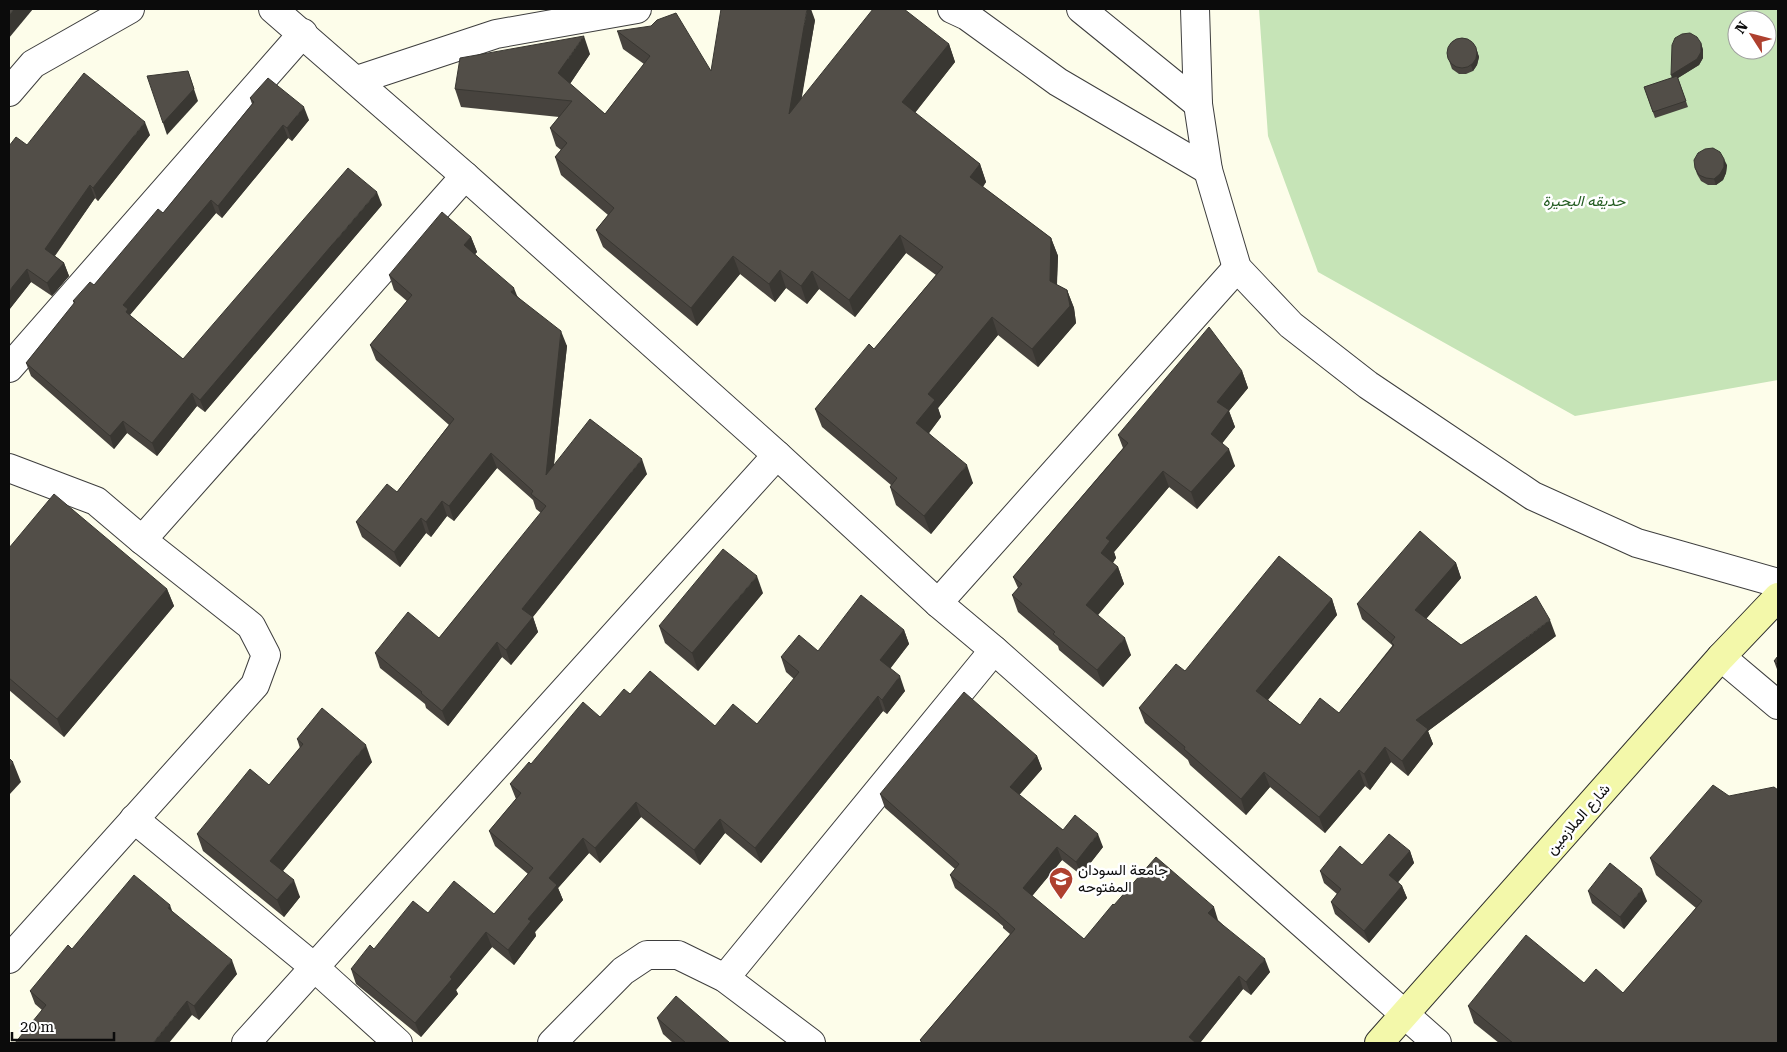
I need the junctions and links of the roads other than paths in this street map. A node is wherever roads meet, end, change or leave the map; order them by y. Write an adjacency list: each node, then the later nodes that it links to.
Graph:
1 (130, 9): 8 (street)
2 (274, 9): 7 (street)
3 (637, 9): 9 (street)
4 (952, 9): 12 (street)
5 (1081, 9): 11 (street)
6 (1195, 9): 11 (street)
7 (303, 33): 9 (street); 15 (street)
8 (21, 64): 10 (street)
9 (357, 80): 13 (street)
10 (9, 92)
11 (1198, 104): 12 (street)
12 (1208, 170): 14 (street)
13 (465, 176): 16 (street); 18 (street)
14 (1237, 268): 19 (street); 21 (street)
15 (9, 368)
16 (777, 455): 21 (street); 27 (street)
17 (9, 468): 18 (street)
18 (142, 540): 25 (street)
19 (1778, 583)
20 (1778, 597): 23 (street, شارع الملازمين)
21 (938, 603): 22 (street)
22 (994, 650): 28 (street); 29 (street)
23 (1721, 657): 24 (street); 29 (street, شارع الملازمين)
24 (1778, 705)
25 (134, 819): 26 (street); 27 (street)
26 (9, 959)
27 (314, 967): 30 (street); 31 (street)
28 (725, 978): 32 (street); 33 (street)
29 (1405, 1014): 34 (street, شارع الملازمين); 35 (street)
30 (246, 1043)
31 (398, 1043)
32 (552, 1043)
33 (811, 1043)
34 (1379, 1043)
35 (1438, 1043)

